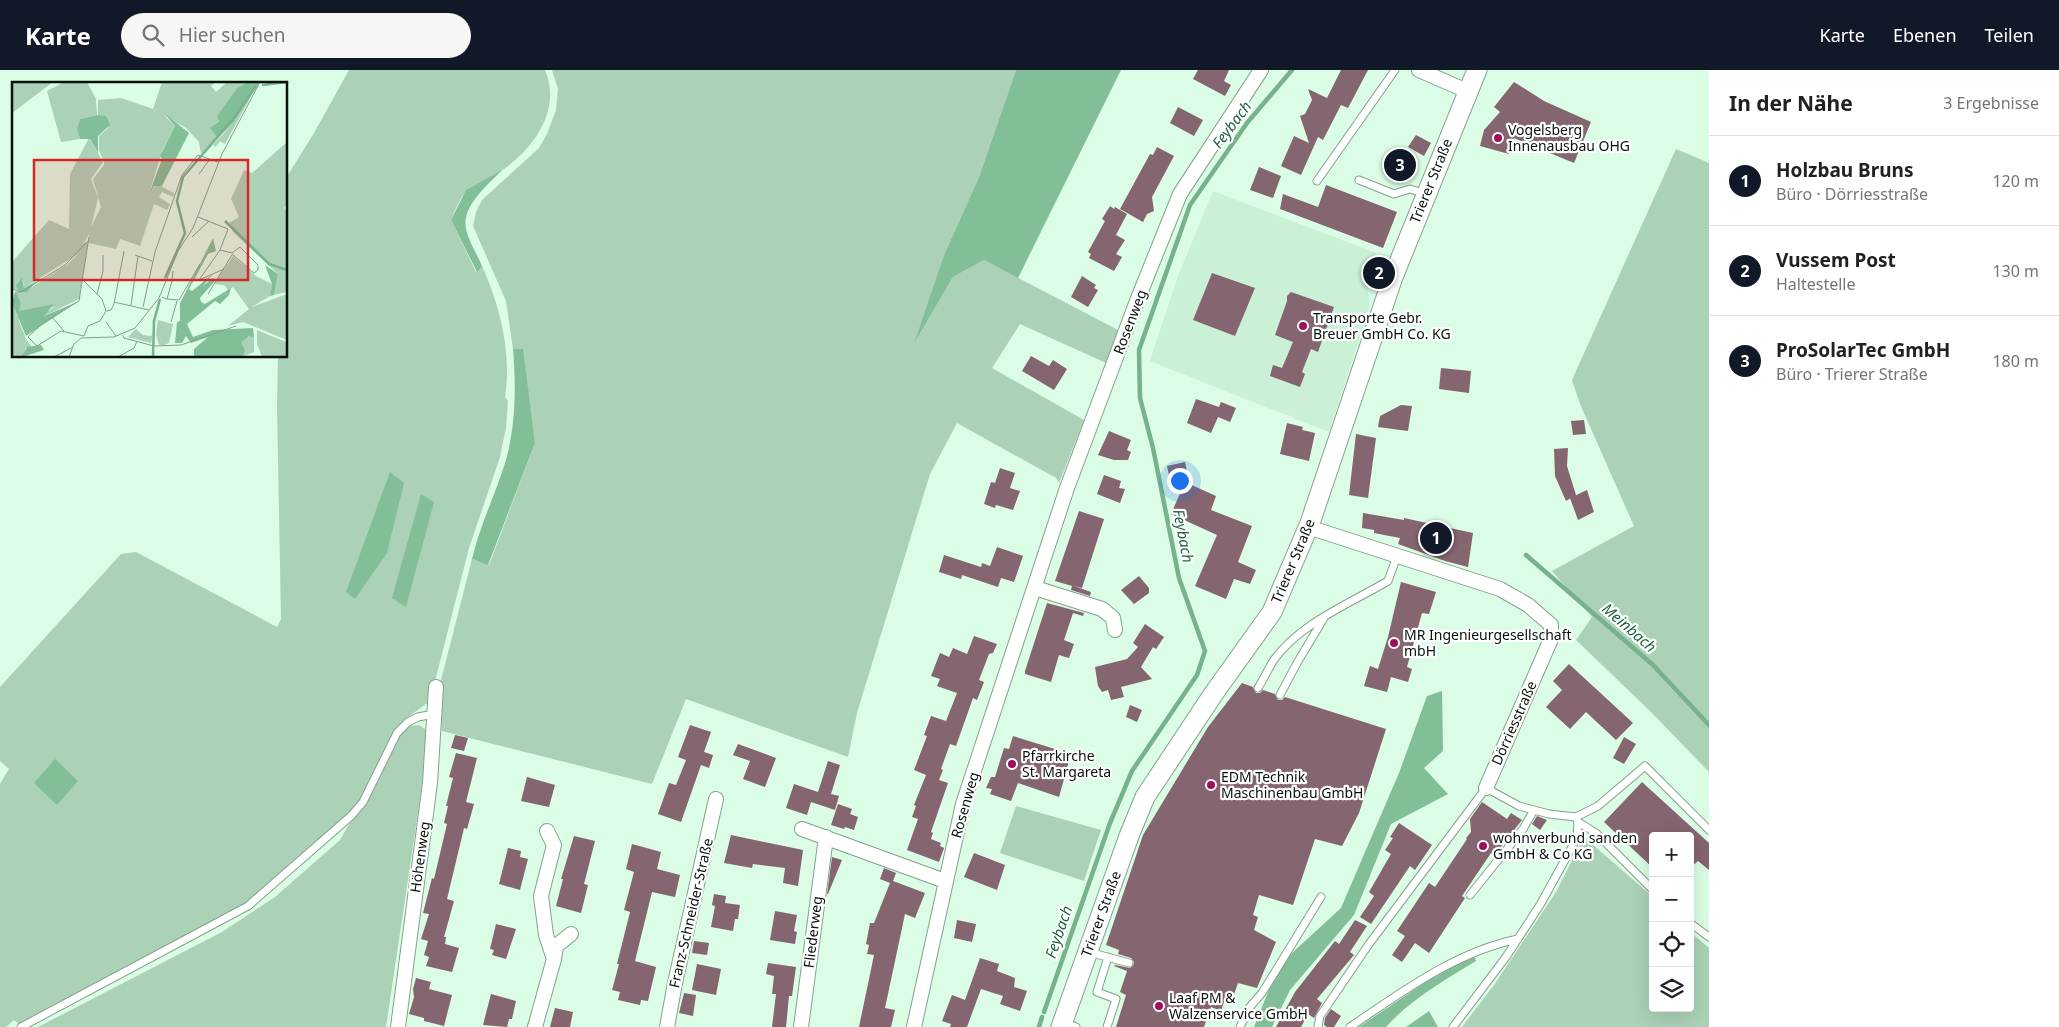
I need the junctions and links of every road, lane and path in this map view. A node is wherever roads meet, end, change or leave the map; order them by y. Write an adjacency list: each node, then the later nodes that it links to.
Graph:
1 (1395, 70): 7 (lane)
2 (1419, 70): 5 (street)
3 (1477, 70): 5 (main road, Trierer Straße)
4 (1259, 71): 11 (street, Rosenweg)
5 (1467, 91): 8 (main road, Trierer Straße)
6 (1359, 180): 8 (lane)
7 (1317, 181)
8 (1426, 194): 9 (main road, Trierer Straße)
9 (1308, 527): 10 (street, Dörriesstraße); 34 (main road, Trierer Straße)
10 (1397, 556): 12 (lane); 18 (street, Dörriesstraße)
11 (1035, 588): 13 (street); 26 (street, Rosenweg)
12 (1326, 616): 15 (lane); 16 (lane)
13 (1115, 630)
14 (436, 688): 17 (street, Höhenweg)
15 (1258, 688)
16 (1280, 695)
17 (434, 714): 39 (lane); 40 (street, Höhenweg)
18 (1486, 788): 20 (lane); 47 (lane)
19 (716, 799): 42 (street, Franz-Schneider-Straße)
20 (1534, 810): 21 (lane); 28 (lane)
21 (1577, 820): 23 (lane); 27 (lane); 33 (lane)
22 (802, 830): 25 (street)
23 (1709, 830)
24 (546, 831): 36 (street)
25 (826, 837): 26 (street); 43 (street, Fliederweg)
26 (945, 881): 44 (street, Rosenweg)
27 (1649, 886)
28 (1470, 895)
29 (1321, 897): 46 (lane)
30 (1694, 926): 32 (lane)
31 (571, 934): 36 (street)
32 (1709, 937)
33 (1518, 939): 48 (lane); 49 (lane)
34 (1089, 947): 35 (lane); 38 (main road, Trierer Straße)
35 (1108, 957): 37 (lane); 45 (lane)
36 (554, 958): 41 (street)
37 (1129, 963)
38 (1066, 1025)
39 (21, 1027)
40 (398, 1027)
41 (535, 1027)
42 (667, 1027)
43 (801, 1027)
44 (914, 1027)
45 (1107, 1027)
46 (1240, 1027)
47 (1318, 1027)
48 (1350, 1027)
49 (1454, 1027)

